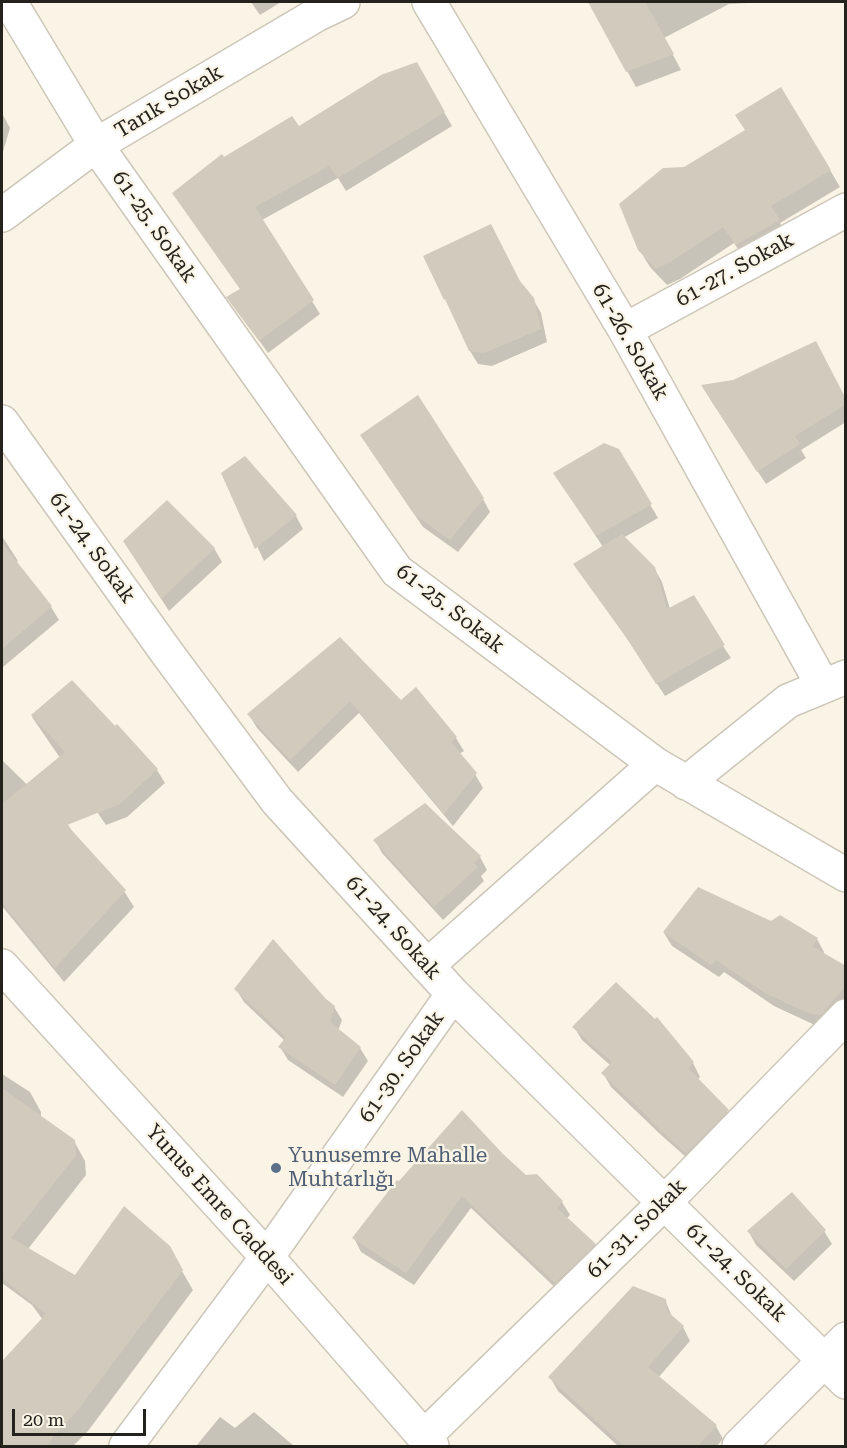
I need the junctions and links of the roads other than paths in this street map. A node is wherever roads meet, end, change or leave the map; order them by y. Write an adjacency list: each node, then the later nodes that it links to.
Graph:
1 (10, 2): 4 (street, 61-25. Sokak)
2 (344, 2): 4 (street, Tarık Sokak)
3 (429, 2): 7 (street, 61-26. Sokak)
4 (96, 145): 6 (street, Tarık Sokak); 10 (street, 61-25. Sokak)
5 (846, 210): 7 (street, 61-27. Sokak)
6 (2, 215)
7 (625, 330): 9 (street, 61-26. Sokak)
8 (2, 422): 14 (street, 61-24. Sokak)
9 (835, 681): 11 (street)
10 (655, 764): 11 (street, 61-25. Sokak); 14 (street)
11 (686, 783): 12 (street, 61-25. Sokak)
12 (846, 875)
13 (2, 966): 18 (street, Yunus Emre Caddesi)
14 (427, 966): 15 (street, 61-24. Sokak)
15 (453, 994): 17 (street, 61-24. Sokak); 18 (street, 61-30. Sokak)
16 (846, 1016): 17 (street, 61-31. Sokak)
17 (664, 1203): 19 (street, 61-24. Sokak); 20 (street, 61-31. Sokak)
18 (267, 1257): 20 (street, Yunus Emre Caddesi); 21 (street, 61-30. Sokak)
19 (839, 1360): 22 (street)
20 (428, 1442)
21 (126, 1446)
22 (739, 1446)

